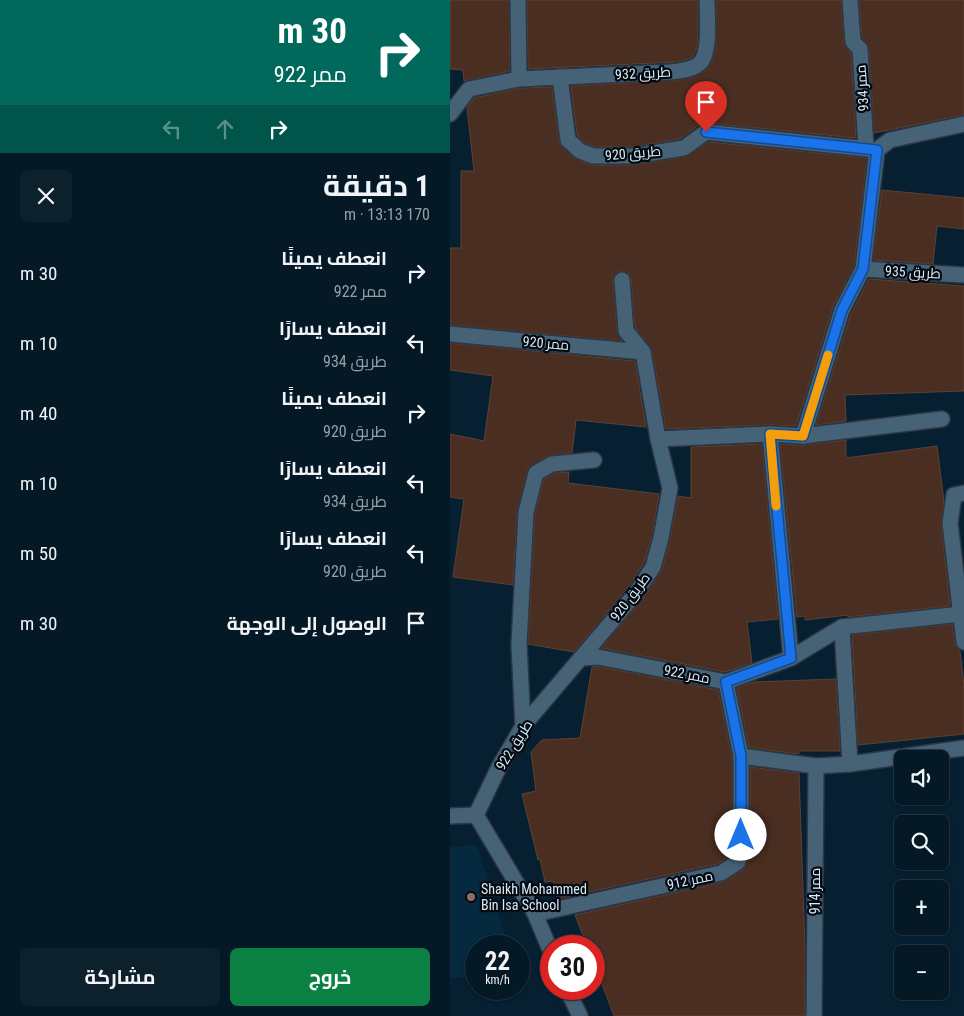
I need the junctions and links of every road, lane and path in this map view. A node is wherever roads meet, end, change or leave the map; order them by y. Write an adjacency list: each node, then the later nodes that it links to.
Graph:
1 (518, 0): 5 (street)
2 (707, 0): 4 (street, طريق 932)
3 (850, 0): 8 (street, ممر 934)
4 (560, 77): 5 (street, طريق 932); 8 (street, طريق 920)
5 (519, 79): 6 (street, طريق 932)
6 (450, 114)
7 (964, 124): 8 (street)
8 (872, 149): 9 (street, ممر 934)
9 (863, 269): 10 (street, طريق 935); 16 (street)
10 (964, 275)
11 (622, 280): 13 (street, طريق 920)
12 (450, 334): 13 (street, ممر 920)
13 (643, 352): 17 (street, طريق 920)
14 (942, 419): 16 (street)
15 (770, 434): 16 (street); 17 (street); 24 (street)
16 (803, 436)
17 (658, 439): 23 (street, طريق 920)
18 (594, 460): 26 (street)
19 (964, 493): 20 (street)
20 (961, 614): 21 (street, ممر 922); 22 (street)
21 (842, 627): 24 (street, ممر 922); 29 (street)
22 (964, 642)
23 (581, 658): 25 (street, ممر 922); 26 (street, طريق 922)
24 (791, 658): 25 (street, ممر 922)
25 (726, 682): 28 (street, ممر 912)
26 (523, 726): 31 (street, طريق 922)
27 (964, 748): 29 (street)
28 (741, 756): 30 (street); 33 (street, ممر 912)
29 (850, 764): 30 (street)
30 (816, 766): 37 (street, ممر 914)
31 (476, 815): 32 (street); 33 (street)
32 (450, 816)
33 (535, 914): 34 (street)
34 (544, 935)
35 (571, 1000): 36 (street)
36 (577, 1015)
37 (814, 1016)

